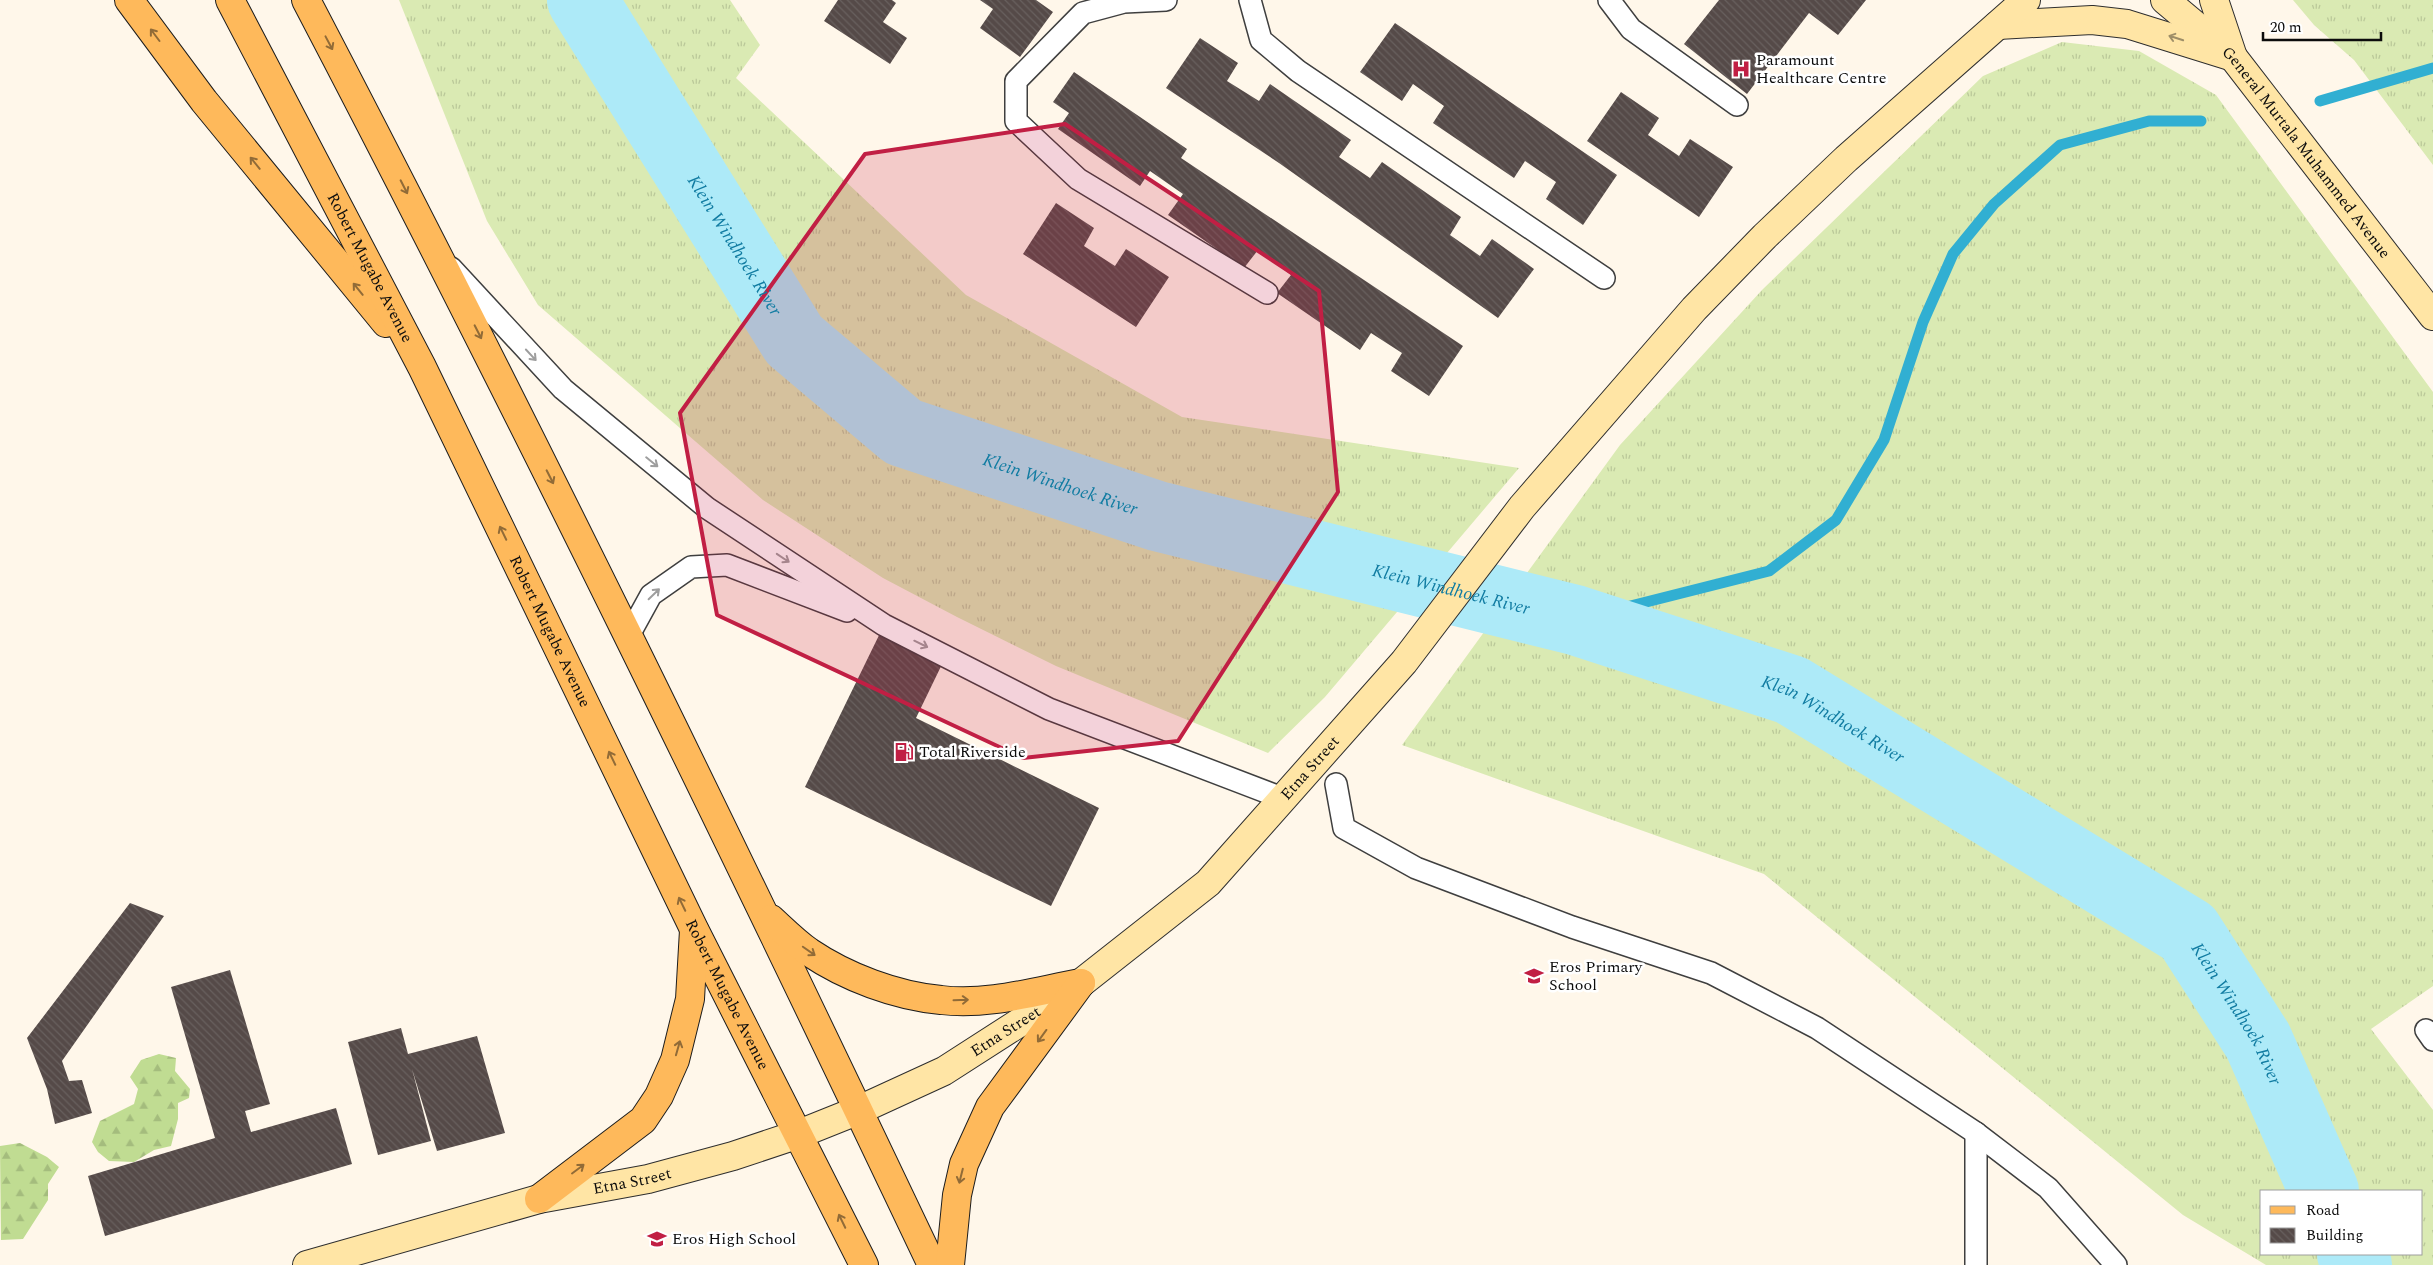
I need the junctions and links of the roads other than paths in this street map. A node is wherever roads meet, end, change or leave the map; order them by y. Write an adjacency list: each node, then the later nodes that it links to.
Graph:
1 (129, 0): 18 (main road, one-way to 1)
2 (230, 0): 18 (main road, Robert Mugabe Avenue)
3 (306, 0): 14 (main road, one-way to 14)
4 (1166, 0): 10 (lane)
5 (1250, 0): 15 (lane)
6 (1609, 0): 13 (lane)
7 (2026, 0): 11 (street, Etna Street)
8 (2166, 0): 12 (street, General Murtala Muhammed Avenue)
9 (2214, 0): 12 (street)
10 (1124, 1): 16 (lane)
11 (1998, 25): 12 (street, one-way to 11); 22 (street, Etna Street)
12 (2232, 57): 17 (street, General Murtala Muhammed Avenue)
13 (1737, 105)
14 (438, 255): 19 (lane, one-way to 19); 20 (main road, one-way to 20)
15 (1604, 278)
16 (1267, 293)
17 (2433, 316)
18 (422, 367): 24 (main road, Robert Mugabe Avenue, one-way to 18)
19 (884, 626): 20 (lane, one-way to 19); 22 (lane, one-way to 22)
20 (629, 635): 23 (main road)
21 (1336, 784): 28 (lane)
22 (1282, 798): 25 (street, Etna Street)
23 (752, 890): 25 (main road, one-way to 25); 26 (main road)
24 (694, 929): 27 (main road, Robert Mugabe Avenue); 29 (main road, one-way to 24)
25 (1081, 983): 26 (street, Etna Street); 33 (main road, one-way to 33)
26 (858, 1110): 27 (street, Etna Street); 32 (main road)
27 (799, 1134): 29 (street, Etna Street); 31 (main road, Robert Mugabe Avenue, one-way to 27)
28 (1976, 1134): 34 (lane); 35 (lane)
29 (539, 1199): 30 (street, Etna Street)
30 (308, 1265)
31 (864, 1265)
32 (932, 1265)
33 (950, 1265)
34 (1976, 1265)
35 (2116, 1265)

